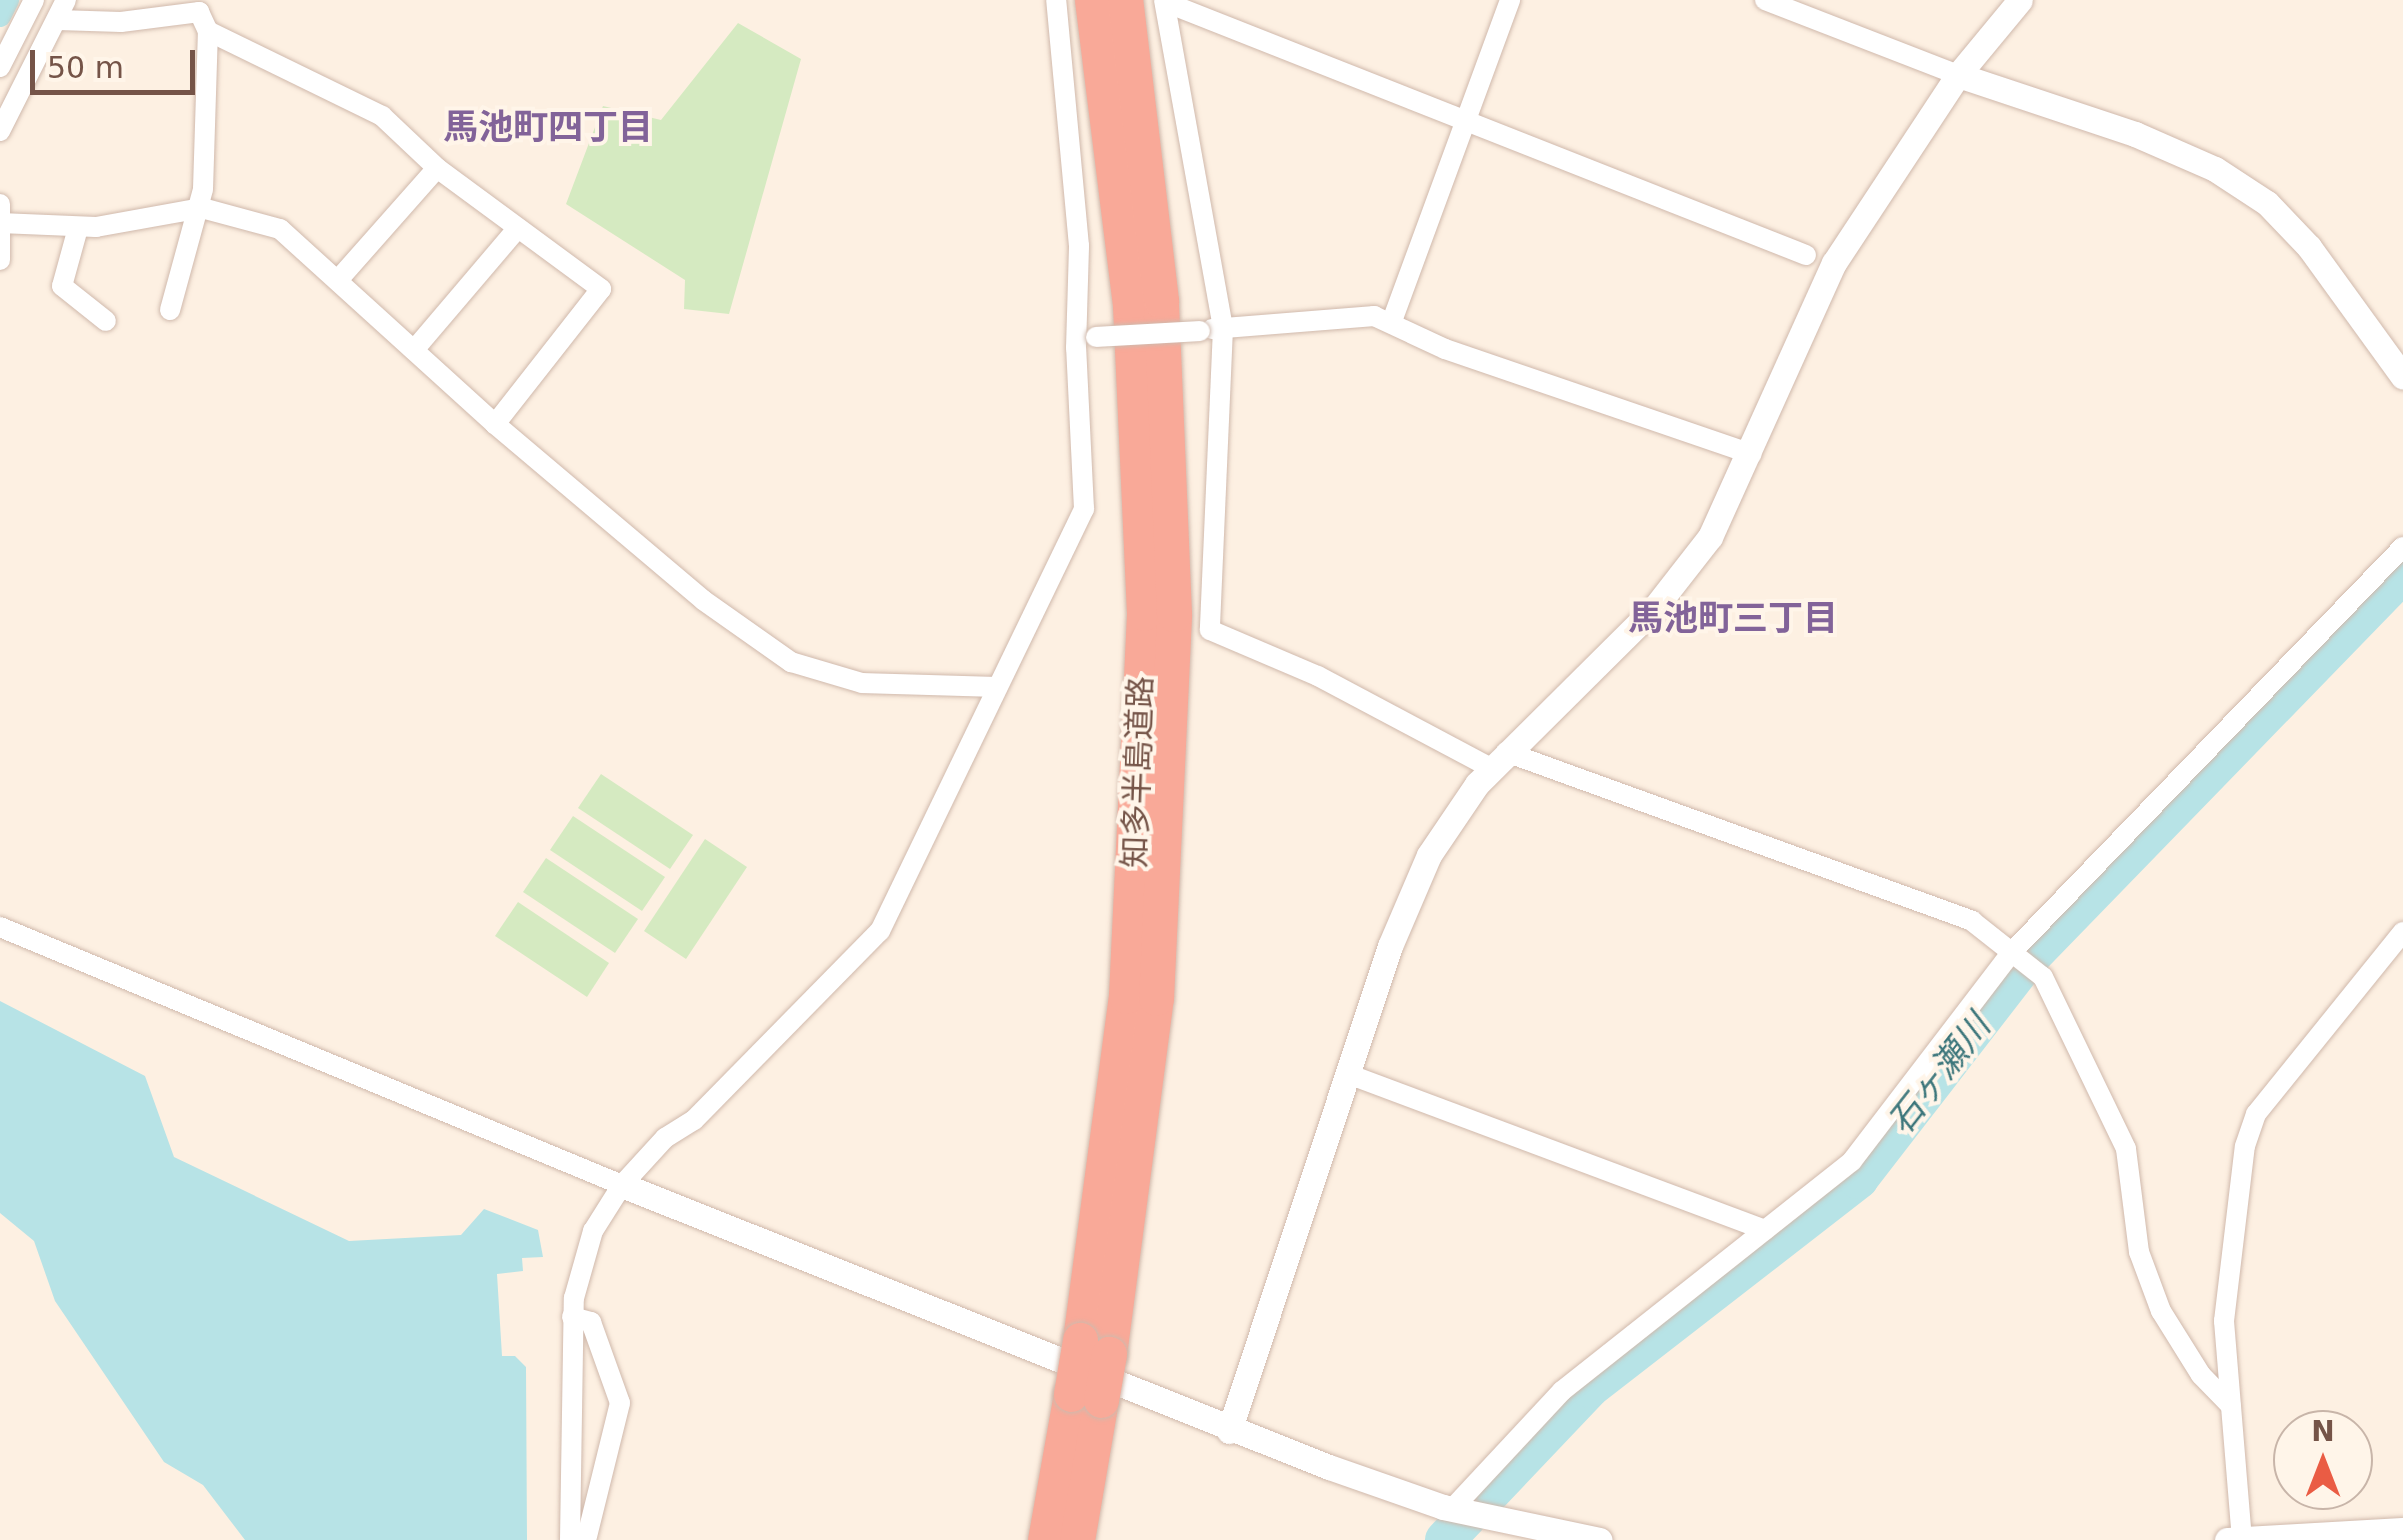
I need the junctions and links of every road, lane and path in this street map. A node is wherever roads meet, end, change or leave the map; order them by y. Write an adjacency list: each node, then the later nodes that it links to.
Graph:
1 (34, 0): 11 (street)
2 (1056, 0): 28 (street)
3 (1092, 0): 43 (highway, 知多半島道路)
4 (1124, 0): 43 (highway, 知多半島道路)
5 (1510, 0): 13 (street)
6 (1765, 0): 12 (street)
7 (2020, 0): 12 (street)
8 (1164, 1): 13 (street); 27 (street)
9 (62, 10): 10 (street); 14 (street)
10 (208, 31): 15 (street); 17 (street)
11 (0, 68)
12 (1958, 75): 30 (street); 32 (street)
13 (1466, 116): 21 (street); 26 (street)
14 (0, 131)
15 (437, 168): 20 (street); 23 (street)
16 (0, 204): 18 (street)
17 (197, 209): 19 (street); 23 (street); 24 (street)
18 (0, 222): 19 (street); 22 (street)
19 (78, 228): 25 (street)
20 (518, 228): 29 (street); 31 (street)
21 (1806, 254)
22 (0, 260)
23 (338, 280): 29 (street)
24 (170, 310)
25 (106, 321)
26 (1392, 322): 27 (street); 32 (street)
27 (1223, 328): 28 (street, bridge); 35 (street)
28 (1076, 348): 34 (street)
29 (414, 350): 31 (street)
30 (2403, 377)
31 (495, 424): 34 (street)
32 (1752, 454): 35 (street)
33 (2403, 547): 38 (street)
34 (996, 687): 40 (street)
35 (1499, 760): 38 (street); 39 (street)
36 (0, 928): 40 (street)
37 (2403, 932): 45 (street)
38 (2022, 961): 41 (street); 45 (street)
39 (1348, 1074): 41 (street); 46 (street)
40 (622, 1184): 42 (street); 46 (street)
41 (1766, 1230): 47 (street)
42 (572, 1316): 50 (street); 51 (street)
43 (1094, 1347): 44 (highway, 知多半島道路, bridge)
44 (1086, 1397): 52 (highway, 知多半島道路); 53 (highway, 知多半島道路)
45 (2231, 1406): 49 (street)
46 (1228, 1431): 47 (street)
47 (1452, 1509): 54 (street)
48 (2403, 1530): 49 (street)
49 (2237, 1539)
50 (570, 1540)
51 (586, 1540)
52 (1046, 1540)
53 (1077, 1540)
54 (1600, 1540)

